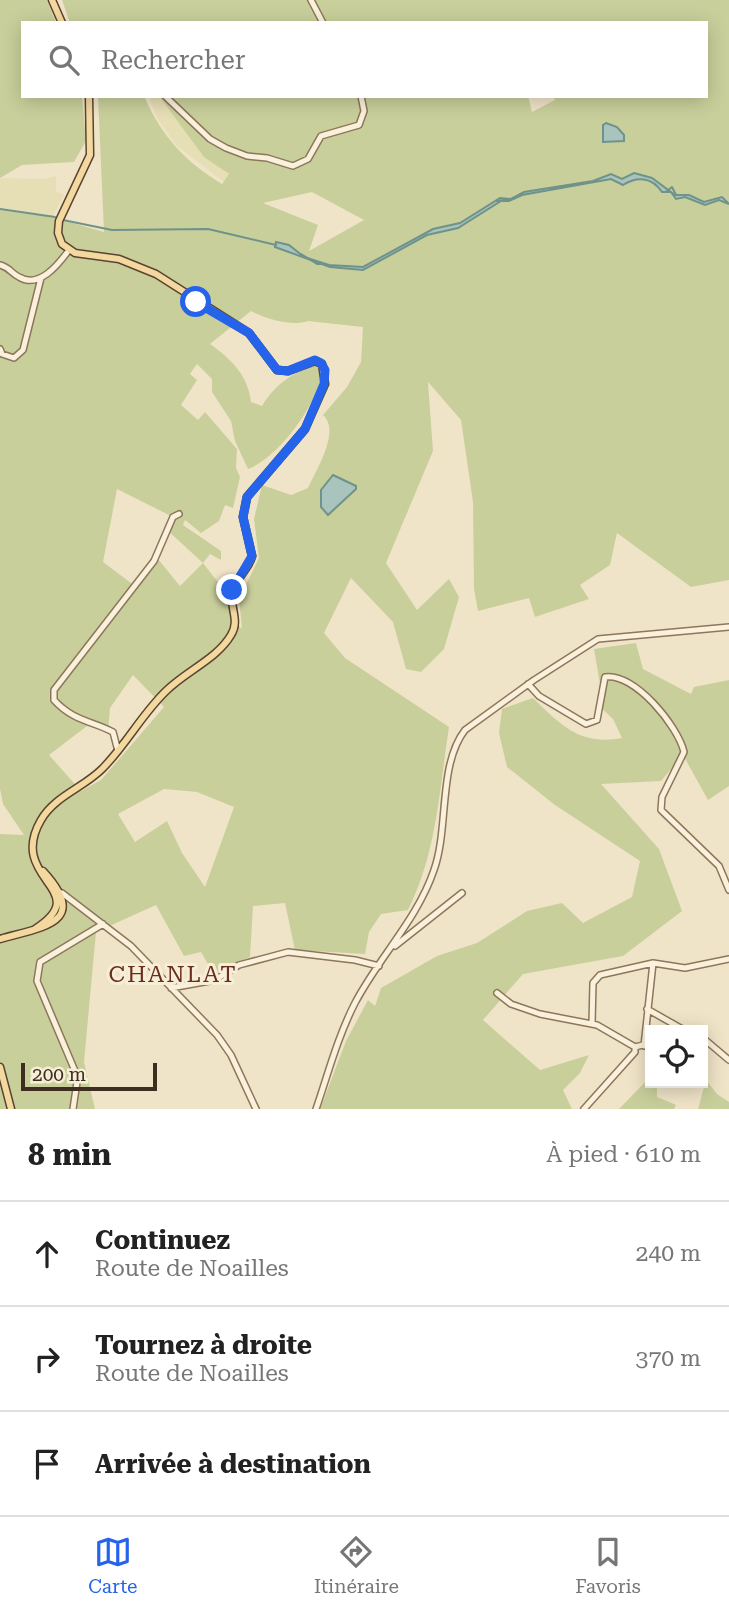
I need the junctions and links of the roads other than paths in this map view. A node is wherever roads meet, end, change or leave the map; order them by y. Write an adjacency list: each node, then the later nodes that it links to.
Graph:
1 (52, 0): 3 (main road)
2 (311, 0): 4 (street)
3 (61, 21)
4 (322, 21)
5 (89, 98): 8 (main road)
6 (167, 98): 7 (street)
7 (361, 98)
8 (69, 250): 10 (street); 15 (main road)
9 (0, 265): 10 (street)
10 (41, 278): 11 (street)
11 (0, 349)
12 (178, 514): 15 (street)
13 (729, 627): 14 (street)
14 (528, 684): 17 (street); 22 (street)
15 (118, 751): 16 (main road)
16 (32, 848): 19 (main road); 19 (main road)
17 (729, 890)
18 (462, 893): 22 (street)
19 (63, 901): 20 (street); 21 (main road)
20 (103, 924): 26 (street); 37 (street)
21 (0, 939)
22 (389, 950): 25 (street)
23 (729, 959): 24 (street)
24 (653, 963): 28 (street); 29 (street)
25 (379, 966): 26 (street); 39 (street)
26 (171, 988): 38 (street)
27 (497, 993): 29 (street)
28 (647, 1009): 30 (street); 32 (street)
29 (592, 1024): 33 (street)
30 (667, 1025)
31 (708, 1042): 34 (street)
32 (644, 1046): 33 (street)
33 (635, 1047): 40 (street)
34 (729, 1060)
35 (0, 1067): 36 (main road)
36 (11, 1109)
37 (73, 1109)
38 (256, 1109)
39 (316, 1109)
40 (584, 1109)

